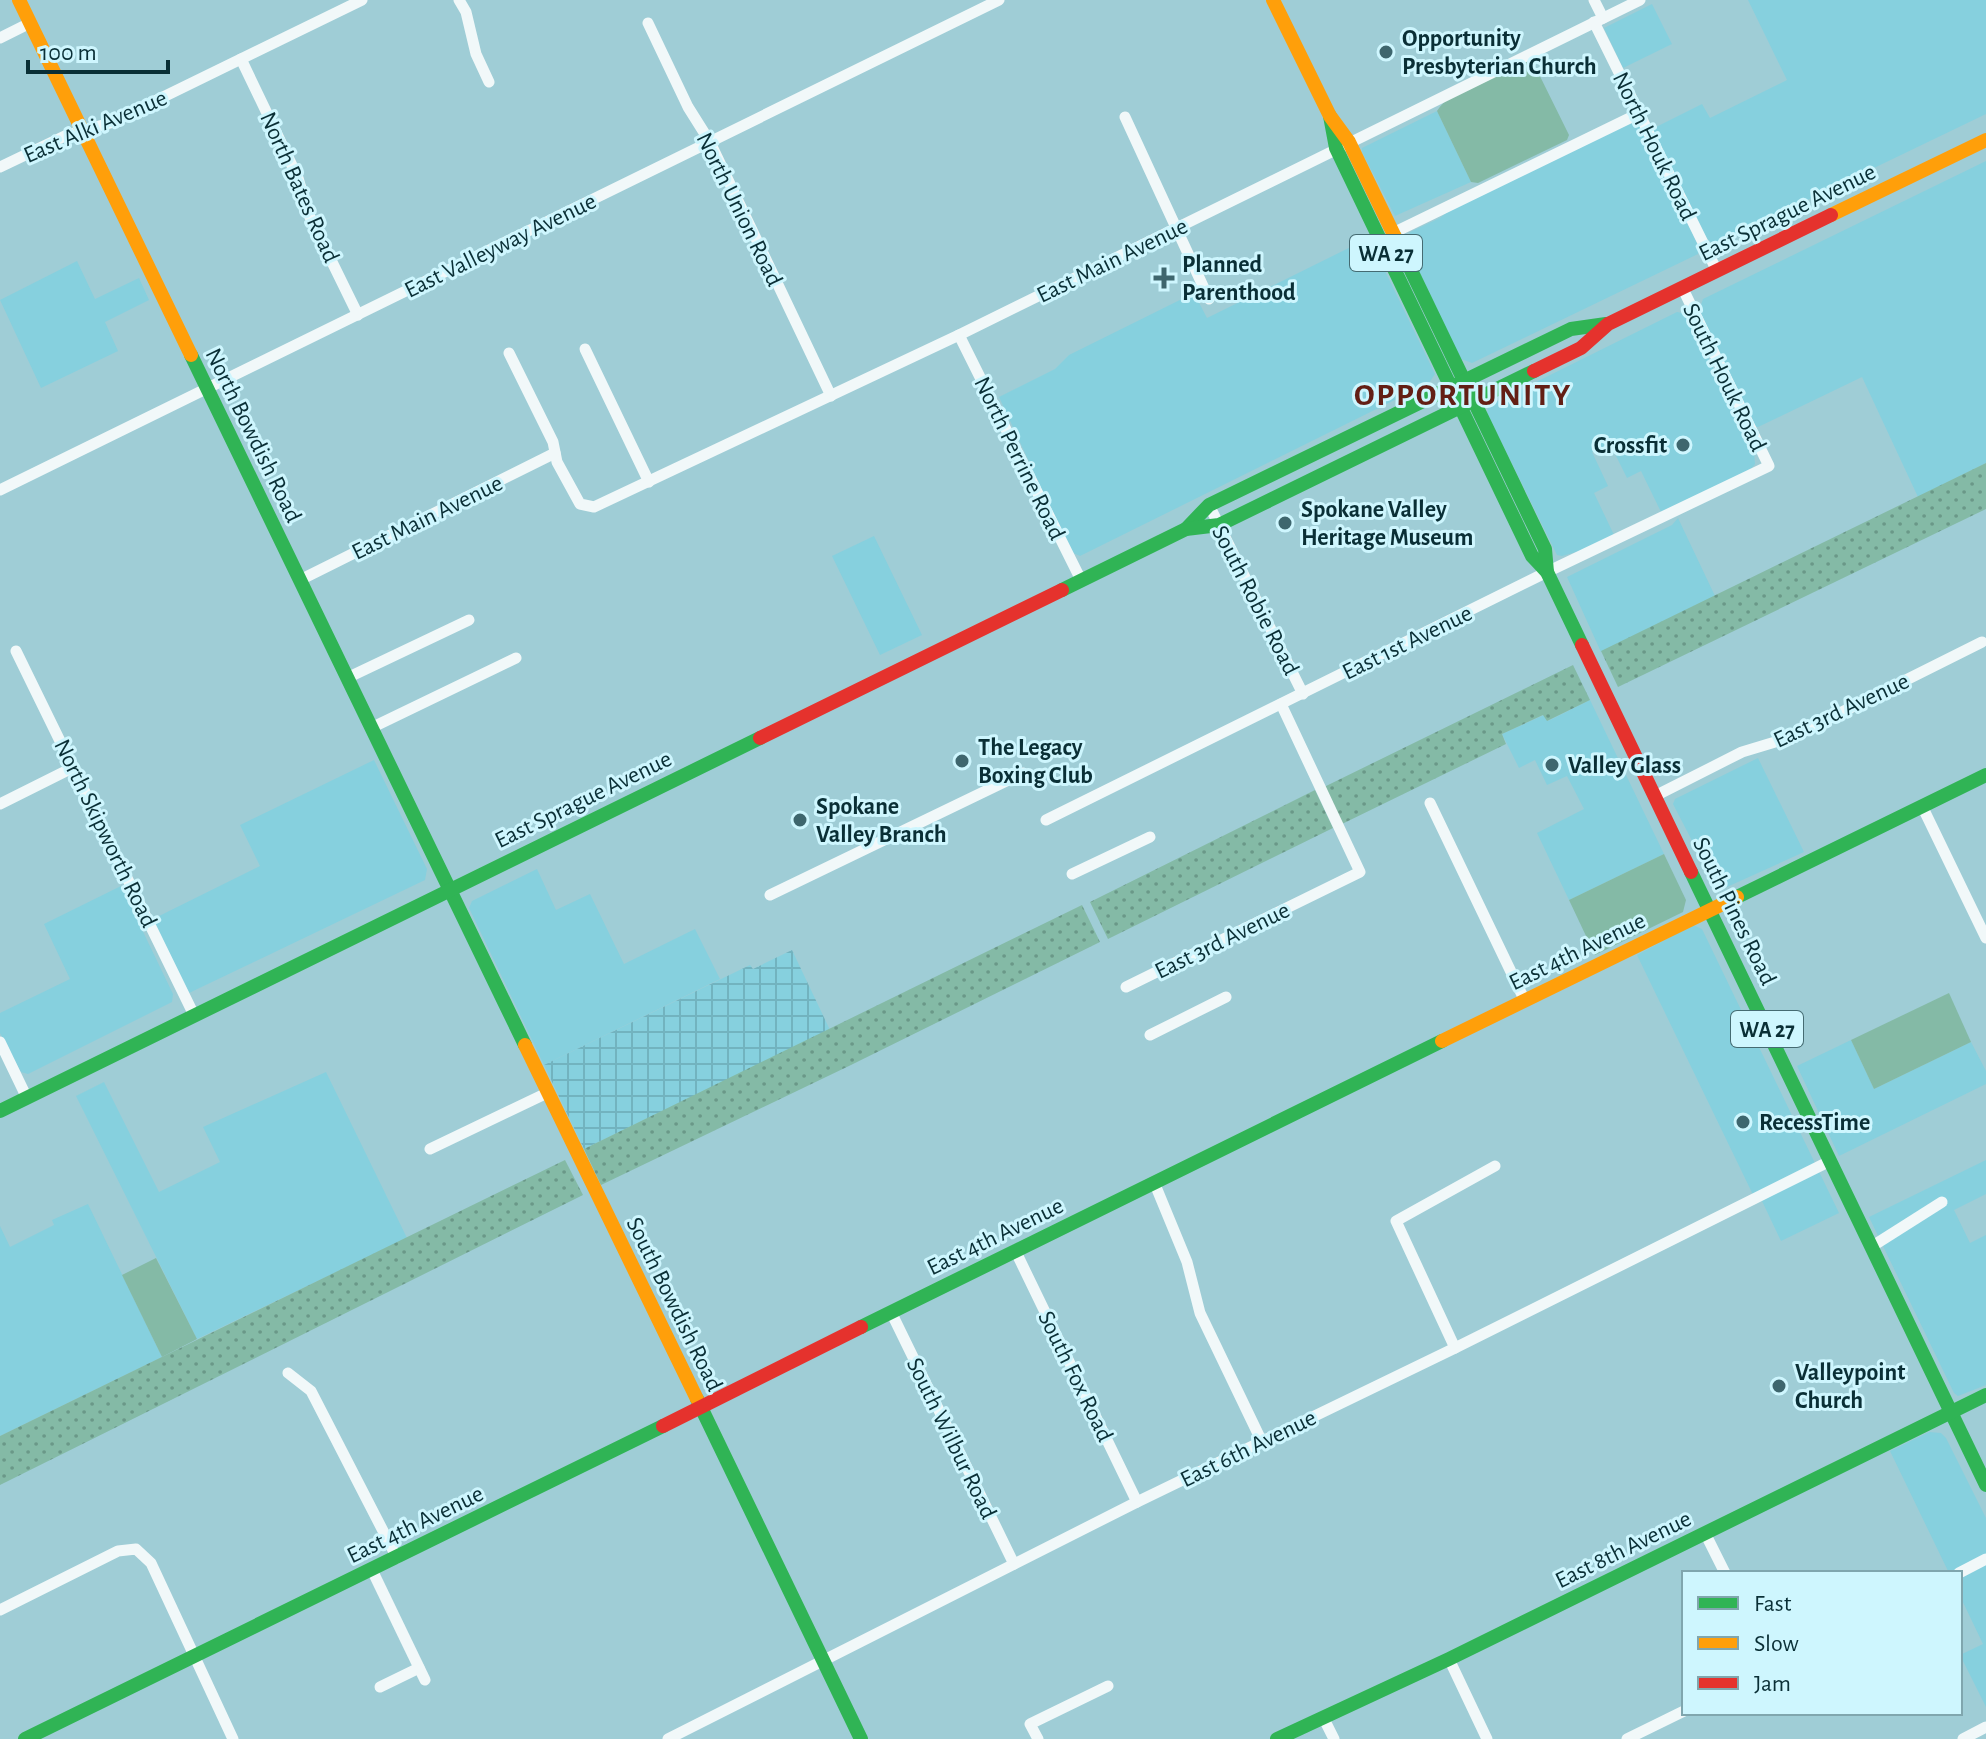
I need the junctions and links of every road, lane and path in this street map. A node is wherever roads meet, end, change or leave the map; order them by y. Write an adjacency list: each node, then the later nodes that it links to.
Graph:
1 (19, 0): 9 (street, North Bowdish Road)
2 (362, 0): 12 (street, East Alki Avenue)
3 (459, 0): 13 (street)
4 (999, 0): 18 (street, East Valleyway Avenue)
5 (1273, 0): 19 (street, WA 27)
6 (1594, 0): 8 (street, North Houk Road)
7 (1640, 0): 8 (street, East Main Avenue)
8 (1599, 20): 14 (street, North Houk Road); 19 (street, East Main Avenue)
9 (30, 23): 11 (street); 16 (street, North Bowdish Road)
10 (648, 23): 18 (street, North Union Road)
11 (0, 38)
12 (241, 59): 16 (street, East Alki Avenue); 26 (street, North Bates Road)
13 (489, 82)
14 (1640, 113): 22 (street); 23 (street, North Houk Road)
15 (1125, 117): 21 (street)
16 (82, 131): 20 (street, East Alki Avenue); 32 (street, North Bowdish Road)
17 (1986, 140): 23 (street, East Sprague Avenue)
18 (710, 142): 26 (street, East Valleyway Avenue); 33 (street, North Union Road)
19 (1343, 145): 21 (street, East Main Avenue); 22 (street, WA 27); 31 (street, WA 27)
20 (0, 167)
21 (1176, 229): 25 (street); 28 (street, East Main Avenue)
22 (1393, 233): 31 (street, WA 27)
23 (1717, 271): 24 (street, East Sprague Avenue)
24 (1682, 287): 27 (street, East Sprague Avenue); 36 (street, South Houk Road)
25 (1209, 299)
26 (358, 315): 32 (street, East Valleyway Avenue)
27 (1608, 324): 31 (street, East Sprague Avenue); 34 (street, East Sprague Avenue)
28 (959, 335): 33 (street, East Main Avenue); 44 (street, North Perrine Road)
29 (585, 349): 37 (street)
30 (509, 353): 35 (street)
31 (1458, 383): 34 (street, South Pines Road / WA 27); 39 (street, East Sprague Avenue)
32 (207, 389): 38 (street, East Valleyway Avenue); 43 (street, North Bowdish Road)
33 (831, 396): 37 (street, East Main Avenue)
34 (1467, 404): 40 (street, East Sprague Avenue); 42 (street, South Pines Road / WA 27)
35 (555, 453): 37 (street, East Main Avenue); 43 (street, East Main Avenue)
36 (1769, 466): 42 (street, East 1st Avenue)
37 (649, 482)
38 (0, 490)
39 (1209, 505): 40 (street, South Robie Road); 41 (street, East Sprague Avenue)
40 (1219, 525): 41 (street, East Sprague Avenue); 50 (street, South Robie Road)
41 (1186, 529): 44 (street, East Sprague Avenue)
42 (1547, 572): 50 (street, East 1st Avenue); 56 (street, South Pines Road / WA 27)
43 (300, 580): 49 (street, North Bowdish Road)
44 (1081, 580): 64 (street, East Sprague Avenue)
45 (469, 620): 49 (street)
46 (1982, 642): 56 (street, East 3rd Avenue)
47 (16, 651): 53 (street, North Skipworth Road)
48 (516, 658): 52 (street)
49 (347, 678): 52 (street, North Bowdish Road)
50 (1303, 694): 51 (street, East 1st Avenue)
51 (1281, 704): 60 (street, East 1st Avenue); 62 (street, South Robie Road)
52 (371, 728): 64 (street, North Bowdish Road)
53 (74, 767): 58 (street); 71 (street, North Skipworth Road)
54 (1023, 773): 65 (street)
55 (1986, 775): 59 (street, East 4th Avenue)
56 (1655, 796): 66 (street, South Pines Road / WA 27)
57 (1430, 803): 70 (street)
58 (0, 804)
59 (1922, 806): 66 (street, East 4th Avenue); 67 (street)
60 (1046, 820)
61 (1150, 837): 63 (street)
62 (1360, 872): 68 (street, East 3rd Avenue)
63 (1072, 874)
64 (448, 890): 71 (street, East Sprague Avenue); 74 (street, South Bowdish Road)
65 (770, 895)
66 (1711, 910): 70 (street, East 4th Avenue); 78 (street, South Pines Road / WA 27)
67 (1986, 938)
68 (1126, 987)
69 (1226, 997): 72 (street)
70 (1525, 1001): 80 (street, East 4th Avenue)
71 (194, 1015): 75 (street, East Sprague Avenue)
72 (1150, 1035)
73 (0, 1042): 75 (street)
74 (547, 1093): 77 (street); 88 (street, South Bowdish Road)
75 (27, 1098): 76 (street, East Sprague Avenue)
76 (0, 1111)
77 (430, 1149)
78 (1830, 1161): 82 (street, South Pines Road / WA 27); 85 (street, East 6th Avenue)
79 (1495, 1166): 85 (street)
80 (1154, 1182): 83 (street, East 4th Avenue); 90 (street)
81 (1942, 1202): 82 (street)
82 (1871, 1247): 89 (street, South Pines Road / WA 27)
83 (1015, 1250): 84 (street, East 4th Avenue); 92 (street, South Fox Road)
84 (891, 1312): 88 (street, East 4th Avenue); 96 (street, South Wilbur Road)
85 (1455, 1348): 90 (street, East 6th Avenue)
86 (288, 1373): 94 (street)
87 (1986, 1395): 89 (street, East 8th Avenue)
88 (700, 1406): 94 (street, East 4th Avenue); 103 (street, South Bowdish Road)
89 (1950, 1412): 91 (street, South Pines Road / WA 27); 93 (street, East 8th Avenue)
90 (1262, 1442): 92 (street, East 6th Avenue)
91 (1986, 1485)
92 (1137, 1502): 96 (street, East 6th Avenue)
93 (1705, 1533): 98 (street); 102 (street, East 8th Avenue)
94 (397, 1558): 97 (street, East 4th Avenue)
95 (1986, 1559): 99 (street)
96 (1014, 1564): 103 (street, East 6th Avenue)
97 (372, 1570): 101 (street, East 4th Avenue); 104 (street)
98 (1724, 1571)
99 (1962, 1571)
100 (0, 1610): 101 (street)
101 (193, 1655): 111 (street, East 4th Avenue); 112 (street)
102 (1449, 1659): 109 (street, East 8th Avenue); 118 (street)
103 (823, 1661): 113 (street, East 6th Avenue); 114 (street, South Bowdish Road)
104 (419, 1668): 105 (street); 107 (street)
105 (425, 1680)
106 (1108, 1686): 115 (street)
107 (380, 1687)
108 (1682, 1712): 119 (street)
109 (1323, 1717): 116 (street, East 8th Avenue); 117 (street)
110 (1986, 1727): 120 (street)
111 (25, 1739)
112 (233, 1739)
113 (668, 1739)
114 (861, 1739)
115 (1038, 1739)
116 (1277, 1739)
117 (1334, 1739)
118 (1487, 1739)
119 (1627, 1739)
120 (1963, 1739)

